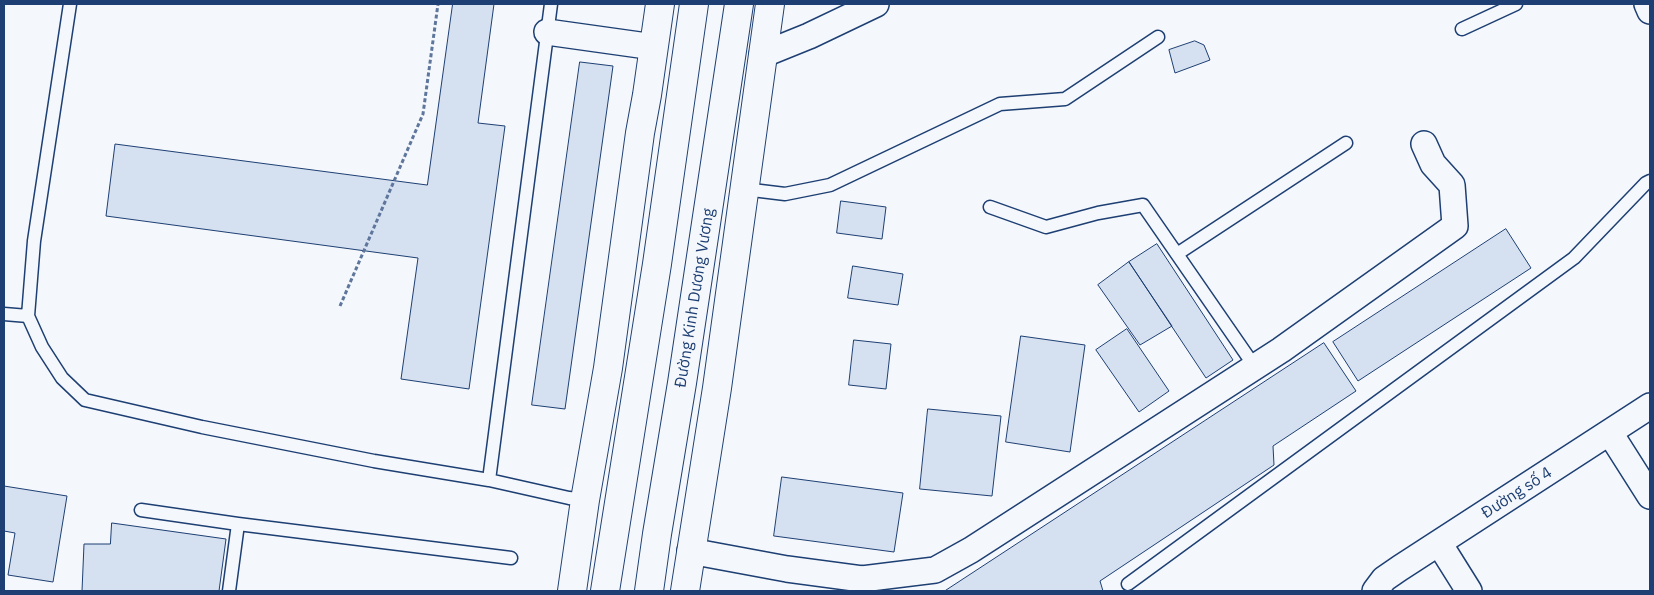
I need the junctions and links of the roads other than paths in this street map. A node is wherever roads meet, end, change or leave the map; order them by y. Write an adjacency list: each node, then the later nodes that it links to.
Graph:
1 (70, 4): 25 (lane)
2 (551, 4): 12 (lane)
3 (660, 4): 14 (main road)
4 (694, 4): 15 (main road)
5 (740, 4): 17 (main road, Đường Kinh Dương Vương)
6 (770, 4): 16 (main road, Đường Kinh Dương Vương)
7 (876, 4): 16 (street)
8 (1516, 4): 11 (lane)
9 (1647, 4): 10 (street)
10 (1650, 11)
11 (1462, 29)
12 (547, 32): 14 (street); 29 (lane)
13 (1158, 37): 21 (lane)
14 (654, 46): 15 (main road); 31 (main road)
15 (687, 51): 17 (main road); 33 (main road)
16 (762, 55): 17 (main road); 21 (main road, Đường Kinh Dương Vương)
17 (732, 57): 35 (main road, Đường Kinh Dương Vương)
18 (1346, 143): 23 (lane)
19 (1424, 144): 26 (street)
20 (1650, 181): 39 (lane)
21 (744, 189): 37 (main road, Đường Kinh Dương Vương)
22 (990, 207): 23 (lane)
23 (1176, 254): 26 (lane)
24 (4, 314): 25 (lane)
25 (28, 316): 29 (lane)
26 (1255, 366): 37 (street)
27 (1650, 406): 28 (street, Đường số 4)
28 (1610, 433): 30 (street); 36 (street, Đường số 4)
29 (489, 480): 31 (lane)
30 (1650, 496)
31 (585, 500): 33 (main road); 42 (main road)
32 (142, 510): 34 (lane)
33 (616, 510): 35 (main road); 43 (main road)
34 (238, 524): 38 (lane); 41 (lane)
35 (657, 534): 37 (main road); 44 (main road, Đường Kinh Dương Vương)
36 (1439, 543): 40 (street, Đường số 4); 46 (street)
37 (690, 551): 45 (main road, Đường Kinh Dương Vương)
38 (511, 558)
39 (1128, 584)
40 (1379, 585)
41 (229, 591)
42 (572, 591)
43 (604, 591)
44 (649, 591)
45 (685, 591)
46 (1469, 591)

